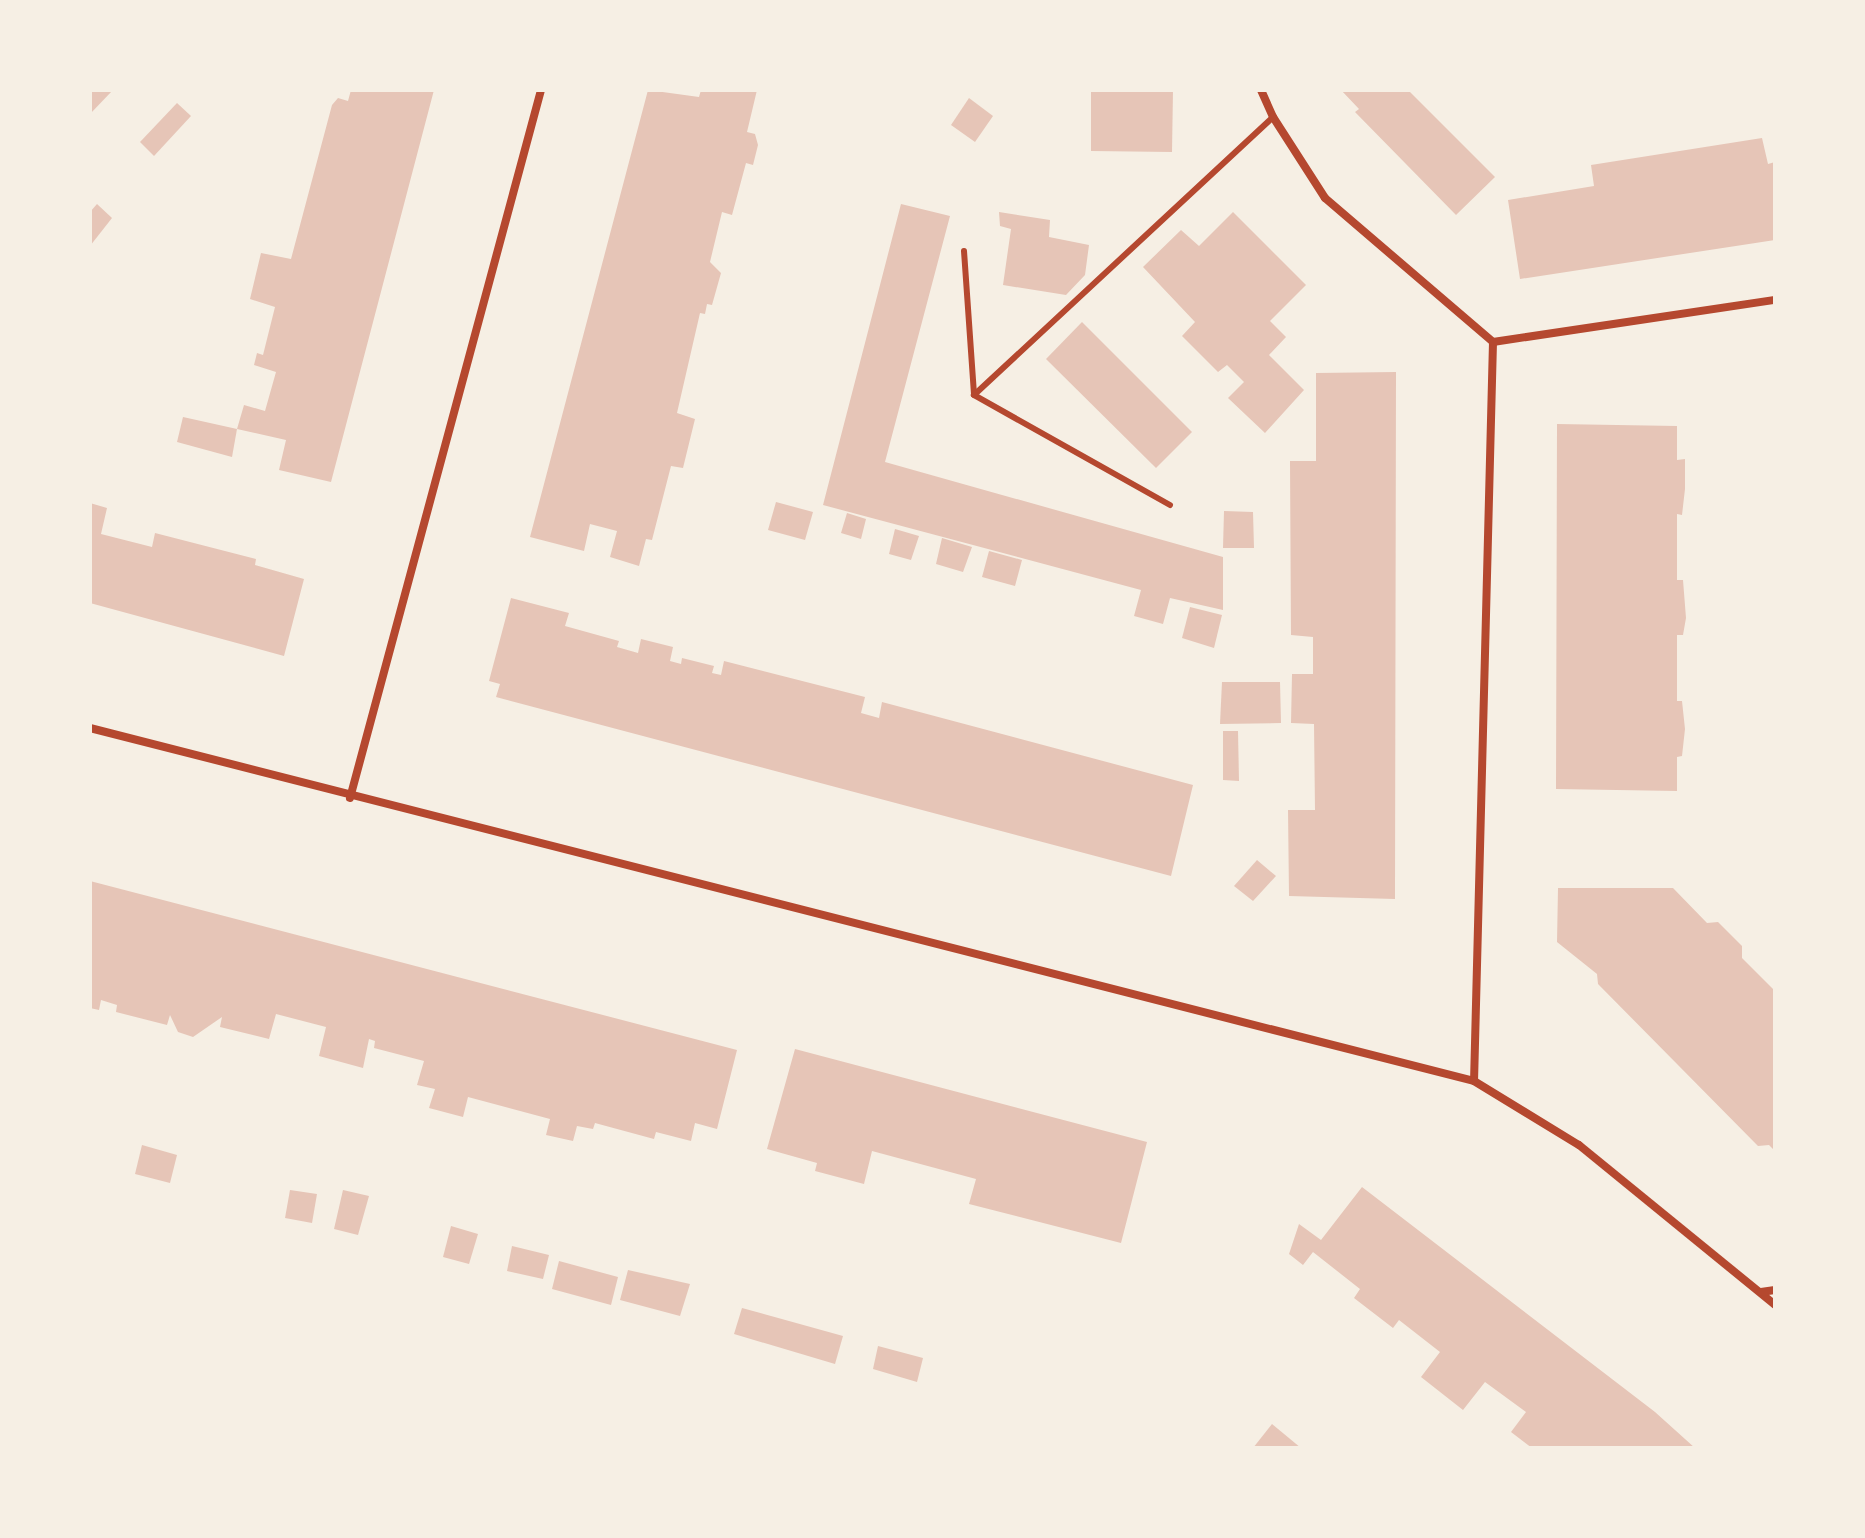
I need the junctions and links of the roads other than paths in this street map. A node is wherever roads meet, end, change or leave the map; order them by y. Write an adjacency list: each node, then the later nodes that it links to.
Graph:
1 (541, 90): 10 (street)
2 (1261, 90): 3 (street)
3 (1273, 117): 6 (street); 7 (lane)
4 (964, 251): 7 (lane)
5 (1775, 300): 6 (street)
6 (1493, 342): 11 (street)
7 (974, 395): 8 (lane)
8 (1170, 505)
9 (90, 728): 10 (street)
10 (350, 798): 11 (street)
11 (1474, 1081): 13 (street)
12 (1775, 1290): 13 (street)
13 (1761, 1292): 14 (street)
14 (1775, 1305)

